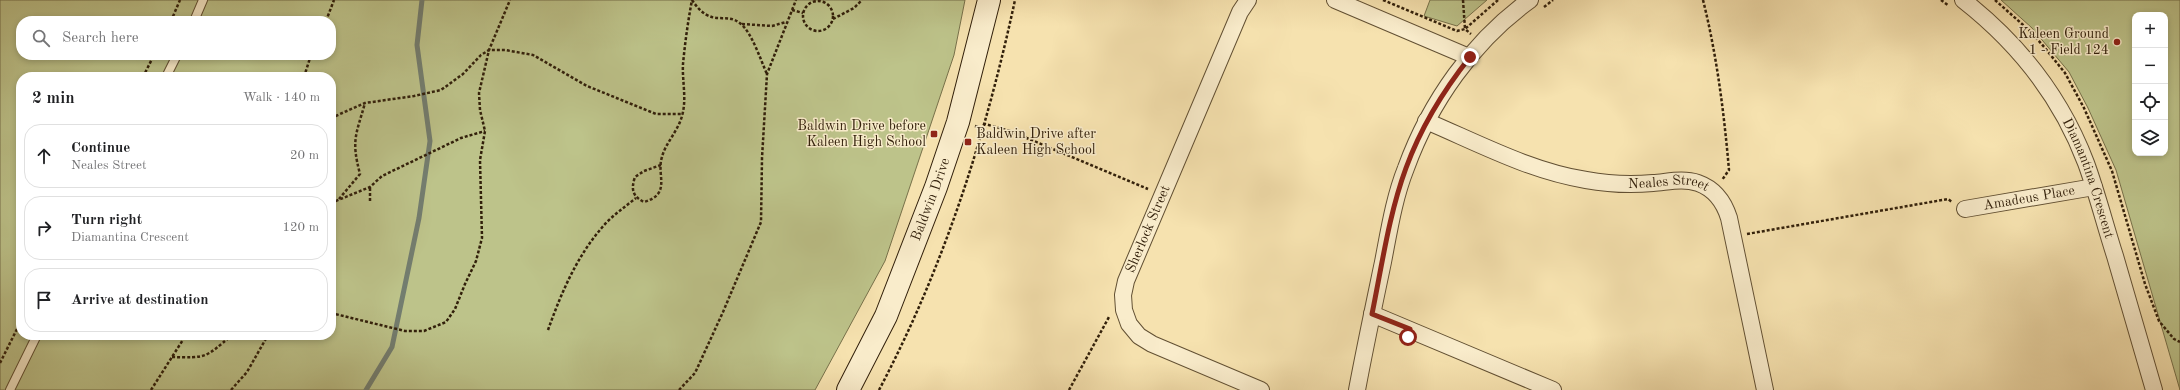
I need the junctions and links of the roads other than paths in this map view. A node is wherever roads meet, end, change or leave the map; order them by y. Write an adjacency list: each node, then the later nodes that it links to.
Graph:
1 (203, 0): 7 (lane)
2 (989, 0): 17 (main road, Baldwin Drive)
3 (1248, 0): 18 (street, Sherlock Street)
4 (1335, 0): 8 (street)
5 (1963, 0): 12 (street, Diamantina Crescent)
6 (1534, 5): 8 (street)
7 (196, 16)
8 (1470, 57): 11 (street)
9 (174, 60): 10 (lane)
10 (168, 72)
11 (1426, 122): 14 (street); 21 (street, Neales Street)
12 (2094, 187): 13 (street, Amadeus Place); 22 (street, Diamantina Crescent)
13 (1965, 209)
14 (1372, 314): 19 (street); 20 (street)
15 (35, 340): 16 (lane)
16 (10, 390)
17 (848, 390)
18 (1261, 390)
19 (1357, 390)
20 (1553, 390)
21 (1765, 390)
22 (2154, 390)

